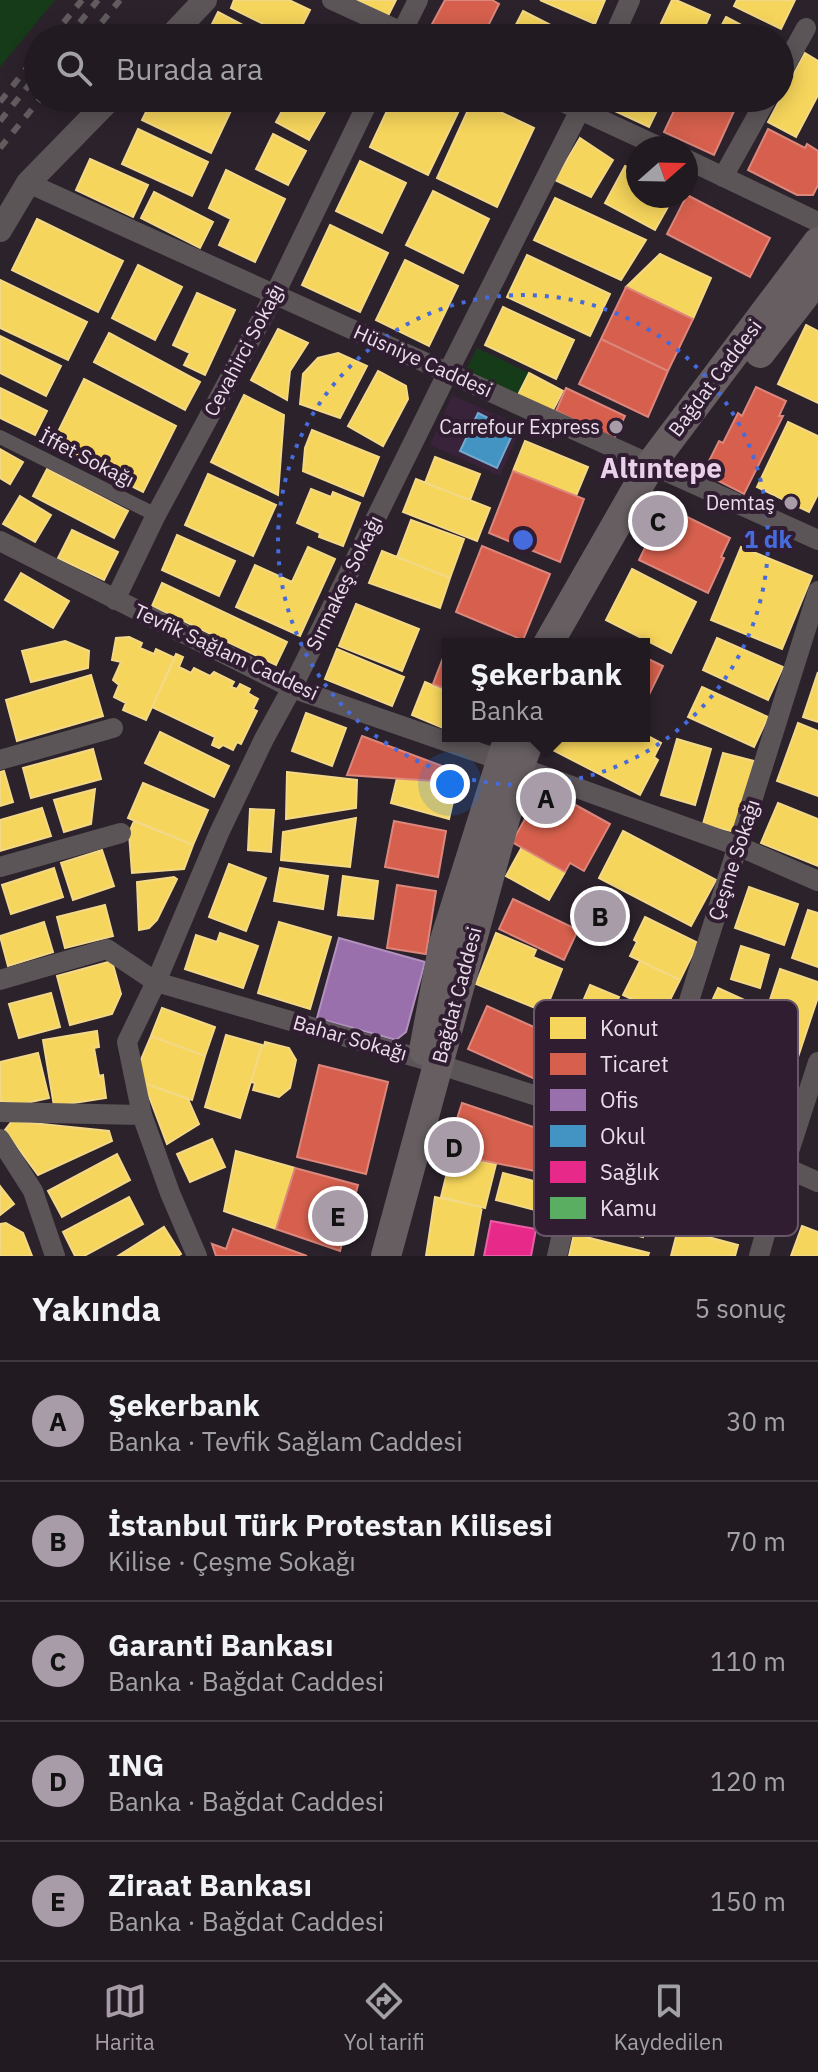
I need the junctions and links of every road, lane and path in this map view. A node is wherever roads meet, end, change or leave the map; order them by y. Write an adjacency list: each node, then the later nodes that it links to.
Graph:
1 (205, 0): 5 (street)
2 (332, 0): 6 (street)
3 (418, 0): 7 (street)
4 (630, 0): 8 (street)
5 (182, 24)
6 (381, 24)
7 (409, 24)
8 (619, 24)
9 (806, 28): 10 (street)
10 (794, 50)
11 (97, 112): 19 (street)
12 (363, 112): 24 (street, Cevahirci Sokağı)
13 (580, 112): 25 (street, Sırmakeş Sokağı)
14 (598, 112): 16 (street)
15 (759, 112): 18 (street)
16 (641, 136)
17 (698, 165): 18 (street)
18 (723, 177): 20 (street)
19 (28, 183): 21 (street); 24 (street, Hüsniye Caddesi)
20 (818, 222)
21 (0, 230)
22 (818, 242): 27 (main road, Bağdat Caddesi)
23 (818, 278): 27 (main road, Bağdat Caddesi)
24 (274, 296): 25 (street, Hüsniye Caddesi); 28 (street, Cevahirci Sokağı)
25 (448, 372): 27 (street, Hüsniye Caddesi); 35 (street, Sırmakeş Sokağı)
26 (0, 437): 28 (street, İffet Sokağı)
27 (658, 467): 29 (street, Hüsniye Caddesi); 33 (main road, Bağdat Caddesi); 34 (main road, Bağdat Caddesi)
28 (156, 515): 32 (street, Cevahirci Sokağı)
29 (818, 540)
30 (0, 541): 32 (street, Tevfik Sağlam Caddesi)
31 (818, 591): 42 (street, Çeşme Sokağı)
32 (115, 600): 35 (street, Tevfik Sağlam Caddesi)
33 (552, 638)
34 (570, 638)
35 (292, 688): 37 (street, Tevfik Sağlam Caddesi); 46 (street, Sırmakeş Sokağı)
36 (113, 728): 40 (street)
37 (442, 733)
38 (470, 742): 39 (street, Tevfik Sağlam Caddesi)
39 (510, 754): 42 (street, Tevfik Sağlam Caddesi); 48 (main road, Bağdat Caddesi)
40 (0, 760)
41 (121, 833): 43 (street)
42 (738, 846): 44 (street, Tevfik Sağlam Caddesi); 47 (street, Çeşme Sokağı)
43 (0, 867)
44 (818, 881)
45 (0, 980): 46 (street, Bahar Sokağı)
46 (156, 982): 48 (street, Bahar Sokağı); 52 (street, Sırmakeş Sokağı)
47 (689, 1000)
48 (430, 1062): 50 (street, Bahar Sokağı); 61 (main road, Bağdat Caddesi); 62 (main road, Bağdat Caddesi)
49 (818, 1062): 53 (street)
50 (534, 1095)
51 (0, 1112): 52 (street)
52 (142, 1115): 60 (street, Sırmakeş Sokağı)
53 (798, 1124)
54 (0, 1139): 59 (street)
55 (798, 1173): 56 (street, Bahar Sokağı)
56 (818, 1182)
57 (562, 1236): 63 (street)
58 (765, 1236): 64 (street)
59 (55, 1256)
60 (197, 1256)
61 (367, 1256)
62 (386, 1256)
63 (557, 1256)
64 (759, 1256)

